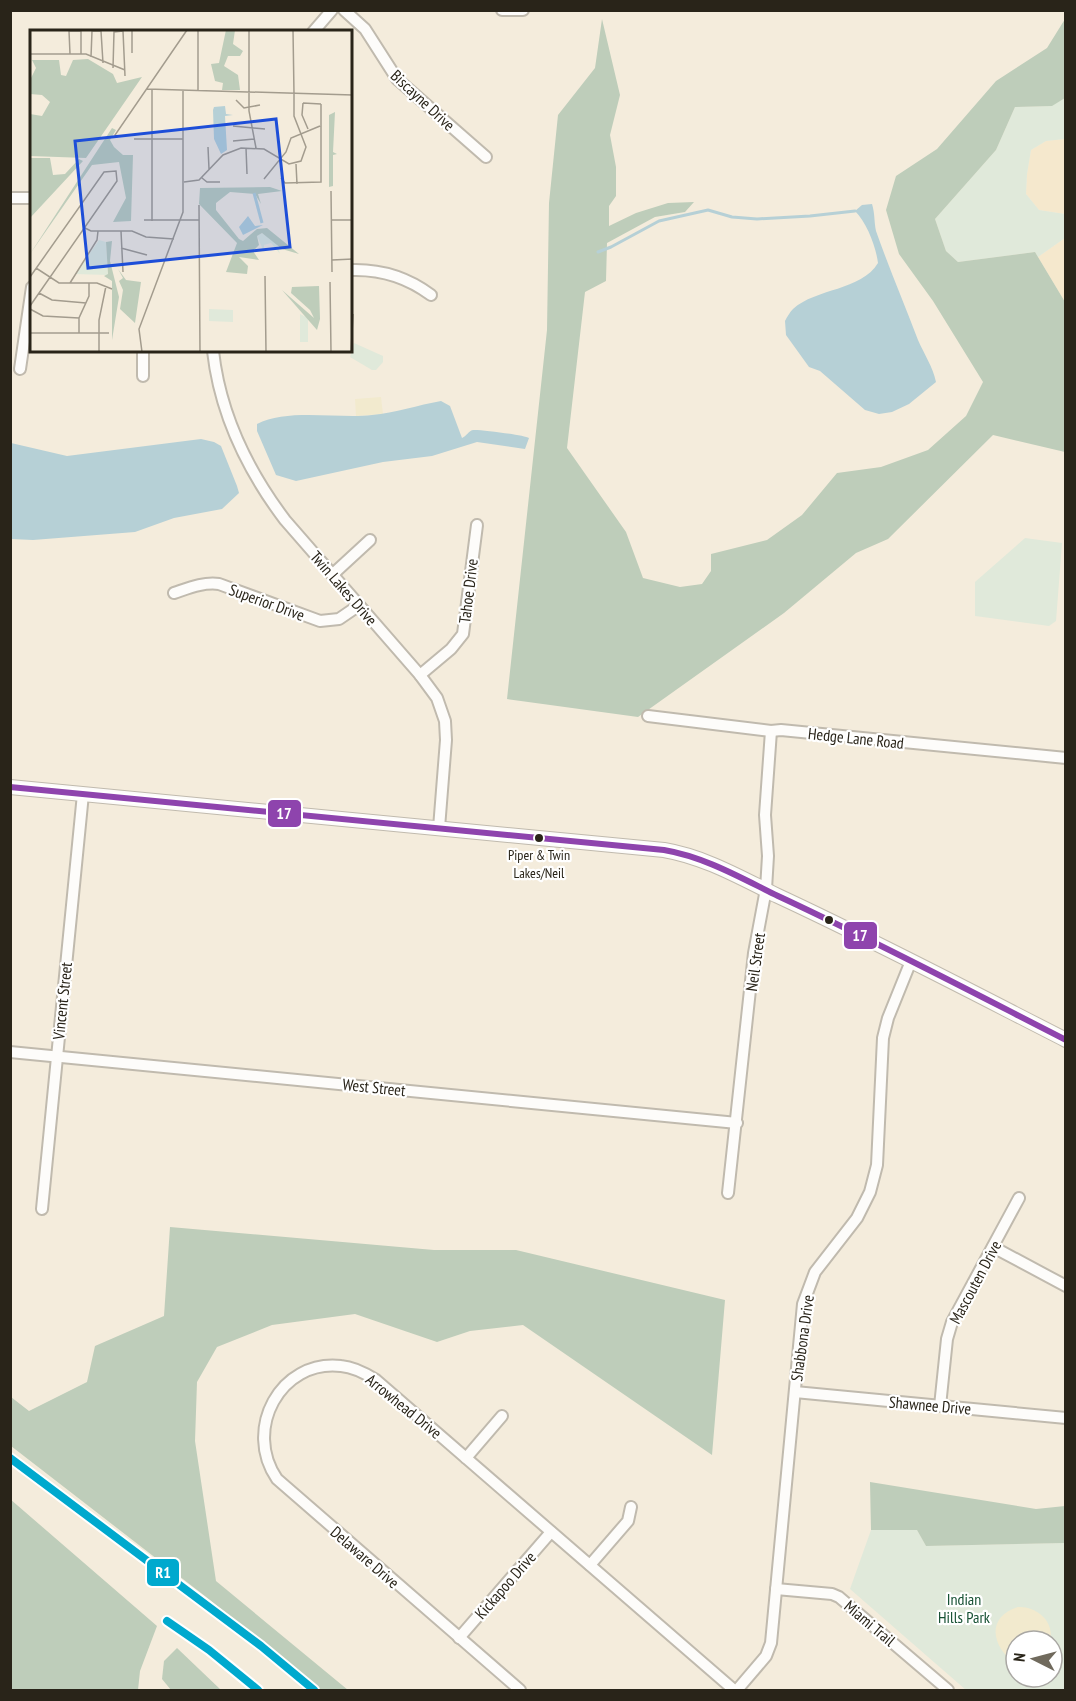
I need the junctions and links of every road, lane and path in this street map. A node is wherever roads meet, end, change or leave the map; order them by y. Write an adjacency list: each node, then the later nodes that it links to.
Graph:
1 (332, 10): 5 (street)
2 (344, 10): 6 (street, Biscayne Drive)
3 (502, 10): 4 (street)
4 (523, 10)
5 (315, 30)
6 (486, 157)
7 (10, 198): 8 (street)
8 (30, 198)
9 (352, 270): 10 (street)
10 (431, 295)
11 (30, 302): 14 (street)
12 (143, 352): 15 (street)
13 (213, 352): 18 (street, Twin Lakes Drive)
14 (21, 369)
15 (143, 376)
16 (477, 525): 21 (street, Tahoe Drive)
17 (370, 540): 18 (street)
18 (332, 575): 20 (street, Twin Lakes Drive)
19 (174, 593): 20 (street, Superior Drive)
20 (358, 606): 21 (street, Twin Lakes Drive)
21 (420, 675): 27 (street, Twin Lakes Drive)
22 (648, 716): 23 (street, Hedge Lane Road)
23 (771, 731): 24 (street, Hedge Lane Road); 28 (street, Neil Street)
24 (1065, 758)
25 (10, 787): 26 (street)
26 (83, 794): 27 (street); 32 (street, Vincent Street)
27 (439, 828): 28 (street)
28 (766, 889): 29 (street); 33 (street, Neil Street)
29 (912, 962): 30 (street); 39 (street, Shabbona Drive)
30 (1065, 1040)
31 (10, 1052): 32 (street, West Street)
32 (57, 1056): 33 (street, West Street); 36 (street, Vincent Street)
33 (737, 1123): 34 (street, Neil Street)
34 (728, 1193)
35 (1019, 1198): 37 (street, Mascouten Drive)
36 (42, 1209)
37 (993, 1247): 38 (street); 41 (street, Mascouten Drive)
38 (1065, 1286)
39 (795, 1392): 41 (street, Shawnee Drive); 48 (street, Shabbona Drive)
40 (276, 1398): 44 (street, Arrowhead Drive); 49 (street, Delaware Drive)
41 (940, 1406): 43 (street, Shawnee Drive)
42 (502, 1416): 44 (street)
43 (1065, 1418)
44 (466, 1458): 46 (street, Arrowhead Drive)
45 (631, 1507): 47 (street)
46 (551, 1532): 47 (street, Arrowhead Drive); 49 (street, Kickapoo Drive)
47 (590, 1565): 51 (street, Arrowhead Drive)
48 (776, 1589): 51 (street, Shabbona Drive); 52 (street, Miami Trail)
49 (459, 1638): 50 (street, Delaware Drive)
50 (520, 1690)
51 (736, 1690)
52 (948, 1690)

